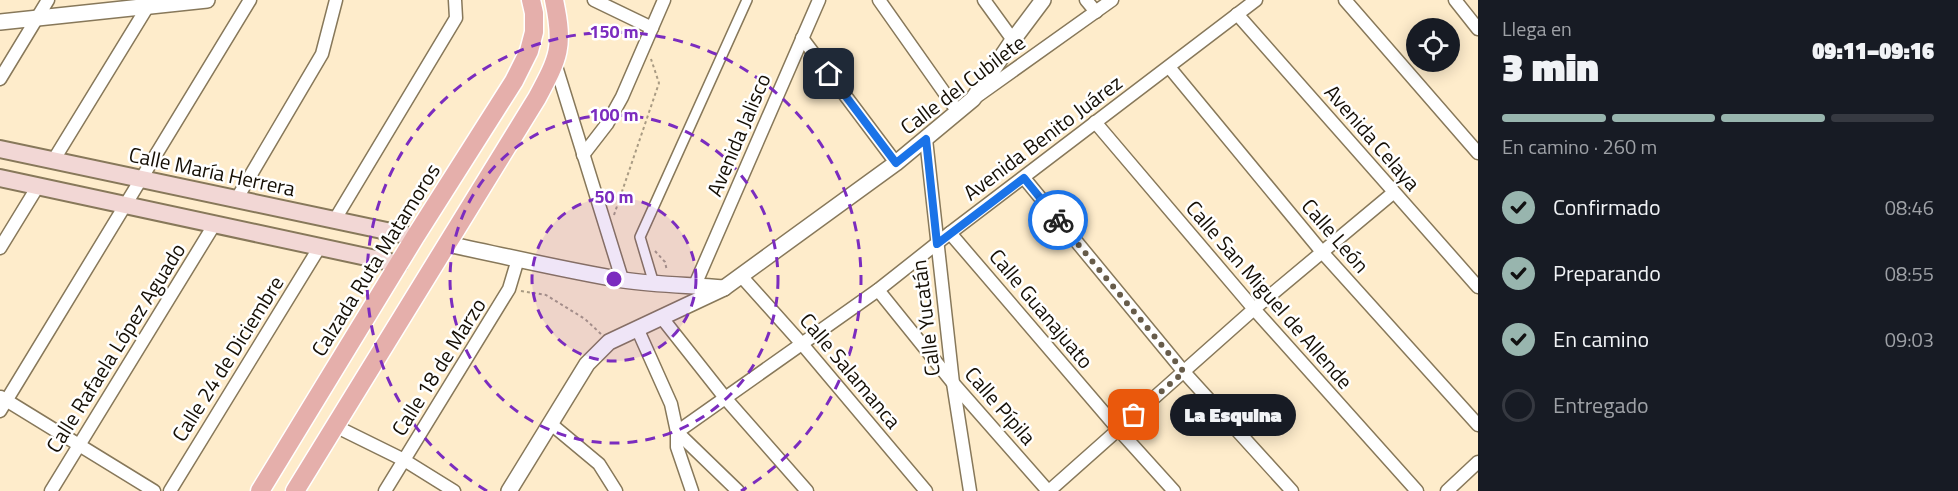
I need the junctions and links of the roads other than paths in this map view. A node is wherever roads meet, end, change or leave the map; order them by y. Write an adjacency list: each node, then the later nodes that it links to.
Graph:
1 (48, 0): 23 (street)
2 (207, 0): 20 (street)
3 (250, 0): 43 (street)
4 (336, 0): 46 (street)
5 (455, 0): 48 (street)
6 (531, 0): 51 (main road, Calzada Ruta Matamoros)
7 (554, 0): 29 (main road)
8 (594, 0): 25 (street)
9 (664, 0): 25 (street)
10 (747, 0): 61 (street)
11 (819, 0): 27 (street, Avenida Jalisco)
12 (879, 0): 33 (street)
13 (984, 0): 28 (street)
14 (1043, 0): 28 (street)
15 (1086, 0): 21 (street)
16 (1112, 0): 21 (street, Calle del Cubilete)
17 (1256, 0): 22 (street, Avenida Benito Juárez)
18 (1345, 0): 37 (street)
19 (1455, 0): 26 (street)
20 (150, 3): 23 (street); 39 (street)
21 (1096, 12): 32 (street, Calle del Cubilete)
22 (1237, 14): 30 (street, Avenida Benito Juárez); 45 (street, Avenida Celaya)
23 (36, 19): 24 (street); 31 (street)
24 (0, 22)
25 (652, 28): 38 (street)
26 (1478, 29)
27 (802, 38): 40 (street); 62 (street, Avenida Jalisco)
28 (1013, 40): 32 (street)
29 (555, 63): 38 (street); 52 (main road)
30 (1169, 67): 34 (street, Avenida Benito Juárez); 56 (street, Calle León)
31 (0, 79)
32 (973, 99): 33 (street, Calle del Cubilete)
33 (958, 112): 35 (street, Calle del Cubilete)
34 (1095, 122): 42 (street, Avenida Benito Juárez); 66 (street, Calle San Miguel de Allende)
35 (926, 139): 40 (street, Calle del Cubilete); 53 (street, Calle Yucatán)
36 (0, 149): 39 (main road, Calle María Herrera)
37 (1478, 153)
38 (583, 154): 60 (street)
39 (53, 161): 43 (main road, Calle María Herrera)
40 (896, 163): 59 (street, Calle del Cubilete)
41 (0, 178): 44 (main road)
42 (1024, 178): 50 (street, Avenida Benito Juárez); 70 (street)
43 (141, 180): 46 (main road, Calle María Herrera); 47 (street)
44 (38, 186): 47 (main road); 54 (street)
45 (1393, 193): 56 (street); 63 (street, Avenida Celaya)
46 (236, 200): 48 (main road, Calle María Herrera)
47 (125, 205): 49 (main road); 72 (street)
48 (334, 221): 51 (main road, Calle María Herrera)
49 (214, 225): 55 (main road); 80 (street, Calle Rafaela López Aguado)
50 (950, 233): 53 (street, Avenida Benito Juárez); 78 (street, Calle Guanajuato)
51 (416, 237): 58 (main road, Calzada Ruta Matamoros)
52 (447, 244): 57 (street); 77 (main road)
53 (937, 244): 65 (street, Avenida Benito Juárez); 71 (street, Calle Yucatán)
54 (0, 248)
55 (319, 248): 58 (main road); 85 (street, Calle 24 de Diciembre)
56 (1322, 252): 66 (street); 75 (street, Calle León)
57 (518, 259): 60 (street); 81 (street, Calle 18 de Marzo)
58 (399, 264): 86 (main road, Calzada Ruta Matamoros)
59 (742, 277): 64 (street, Calle del Cubilete); 69 (street, Calle Salamanca)
60 (622, 279): 61 (street)
61 (661, 284): 62 (street)
62 (695, 285): 64 (street)
63 (1478, 287)
64 (724, 288): 67 (street, Calle del Cubilete)
65 (878, 290): 69 (street, Avenida Benito Juárez); 71 (street, Calle Pípila)
66 (1254, 309): 70 (street); 100 (street, Calle San Miguel de Allende)
67 (662, 318): 68 (street, Calle del Cubilete); 73 (street)
68 (637, 328): 76 (street, Calle del Cubilete); 79 (street)
69 (802, 344): 73 (street, Avenida Benito Juárez); 95 (street, Calle Salamanca)
70 (1184, 372): 78 (street); 99 (street)
71 (953, 383): 96 (street, Calle Yucatán); 97 (street, Calle Pípila)
72 (3, 398): 74 (street); 80 (street)
73 (726, 399): 79 (street, Avenida Benito Juárez); 94 (street)
74 (0, 411)
75 (1475, 417)
76 (550, 424): 90 (street, Calle del Cubilete); 91 (street)
77 (335, 426): 81 (street); 87 (main road)
78 (1118, 429): 97 (street); 98 (street, Calle Guanajuato)
79 (677, 432): 92 (street); 93 (street)
80 (78, 445): 83 (street, Calle Rafaela López Aguado); 84 (street)
81 (404, 460): 88 (street, Calle 18 de Marzo); 89 (street)
82 (1478, 462): 101 (street)
83 (51, 491)
84 (154, 491)
85 (170, 491)
86 (260, 491)
87 (295, 491)
88 (385, 491)
89 (454, 491)
90 (509, 491)
91 (616, 491)
92 (692, 491)
93 (738, 491)
94 (807, 491)
95 (926, 491)
96 (970, 491)
97 (1048, 491)
98 (1174, 491)
99 (1292, 491)
100 (1417, 491)
101 (1447, 491)

